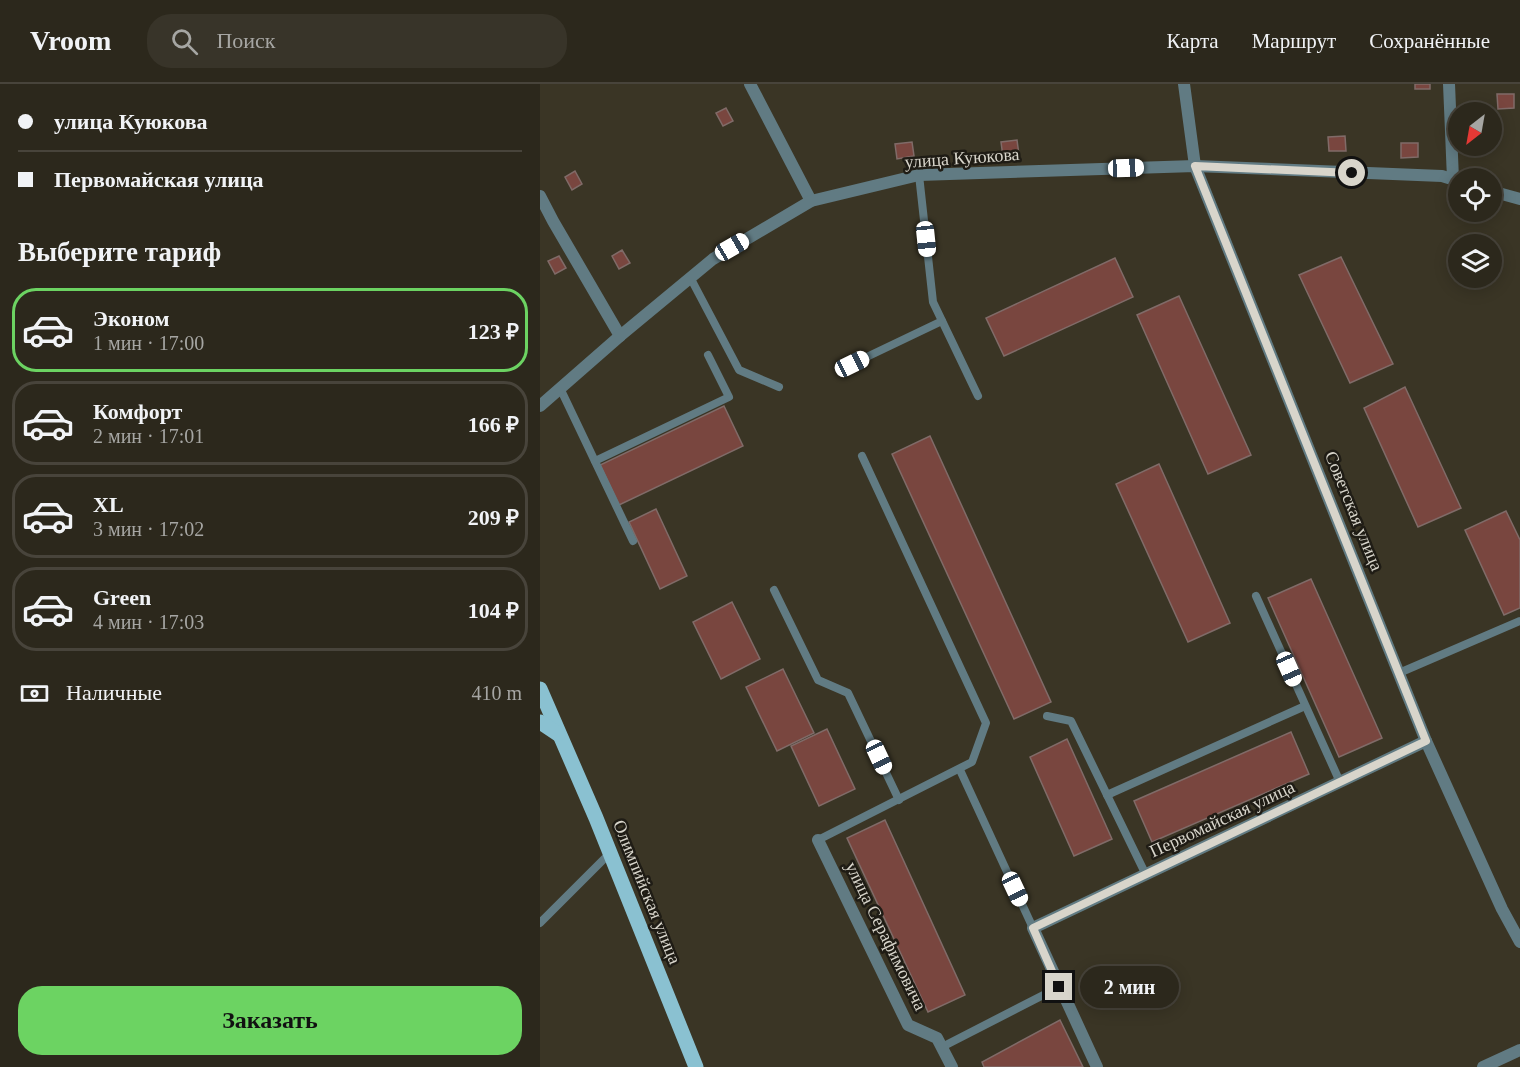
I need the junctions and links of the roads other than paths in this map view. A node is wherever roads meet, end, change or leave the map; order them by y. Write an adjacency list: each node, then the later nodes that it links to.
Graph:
1 (750, 84): 11 (street)
2 (1184, 84): 4 (street, Советская улица)
3 (1449, 84): 5 (street)
4 (1195, 166): 6 (street, улица Куюкова); 7 (street, улица Куюкова); 27 (street, Советская улица)
5 (1454, 168)
6 (919, 175): 11 (street, улица Куюкова); 13 (lane)
7 (1448, 178)
8 (1502, 193): 10 (street)
9 (540, 196): 14 (street)
10 (1520, 199)
11 (811, 201): 12 (street, улица Куюкова)
12 (690, 278): 14 (street, улица Куюкова); 17 (lane)
13 (942, 321): 16 (lane); 19 (lane)
14 (620, 336): 18 (street, улица Куюкова)
15 (708, 355): 22 (lane)
16 (852, 364)
17 (779, 387)
18 (560, 388): 20 (street, улица Куюкова); 22 (lane)
19 (978, 396)
20 (540, 406)
21 (862, 456): 34 (lane)
22 (594, 461): 23 (lane)
23 (633, 541)
24 (774, 590): 37 (lane)
25 (1256, 596): 29 (lane)
26 (1520, 621): 27 (lane)
27 (1399, 673): 33 (street, Советская улица)
28 (540, 689): 32 (main road, Олимпийская улица)
29 (1305, 706): 35 (lane); 36 (lane)
30 (1047, 716): 36 (lane)
31 (540, 722): 32 (main road)
32 (558, 734): 39 (main road, Олимпийская улица)
33 (1426, 741): 35 (street, Первомайская улица); 43 (street, Советская улица)
34 (960, 770): 37 (lane); 42 (lane)
35 (1340, 782): 40 (street, Первомайская улица)
36 (1107, 795): 40 (lane)
37 (899, 800): 38 (lane)
38 (818, 840): 45 (street, улица Серафимовича)
39 (610, 853): 41 (lane); 47 (main road, Олимпийская улица)
40 (1146, 875): 42 (street, Первомайская улица)
41 (540, 923)
42 (1033, 928): 44 (street)
43 (1520, 942)
44 (1059, 987): 45 (lane); 49 (street)
45 (942, 1047): 48 (street, улица Серафимовича)
46 (1520, 1050): 50 (street)
47 (696, 1067)
48 (952, 1067)
49 (1097, 1067)
50 (1483, 1067)

